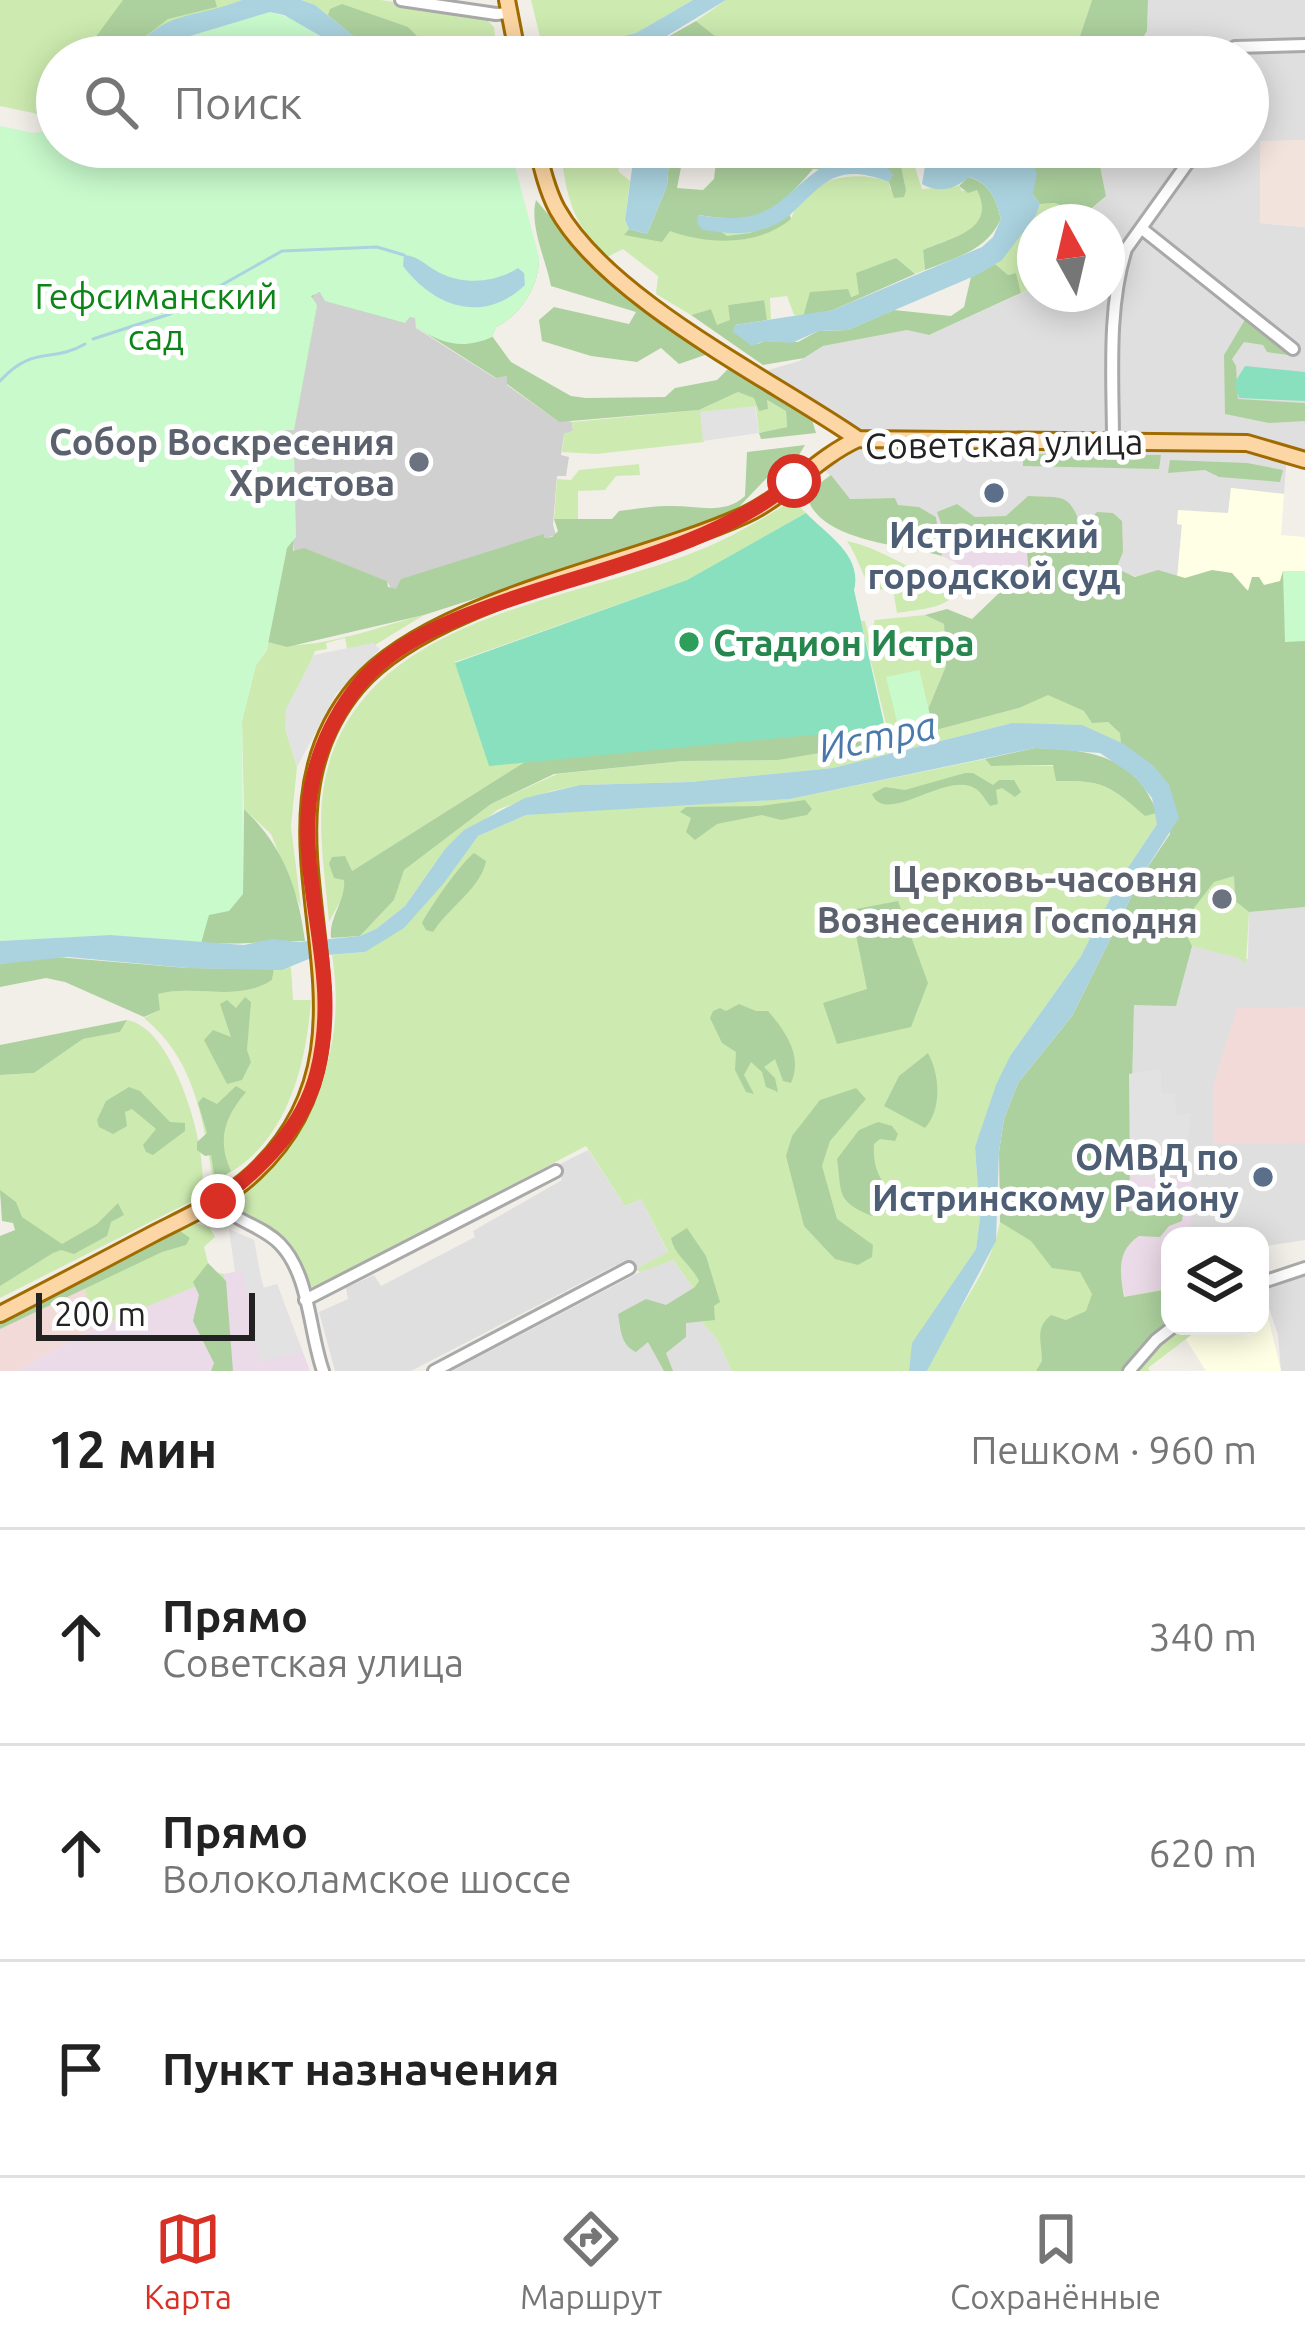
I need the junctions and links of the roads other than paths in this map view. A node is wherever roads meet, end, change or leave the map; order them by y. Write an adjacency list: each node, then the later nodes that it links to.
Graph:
1 (401, 0): 2 (street)
2 (509, 6): 3 (main road)
3 (514, 36)
4 (1305, 45): 5 (street)
5 (1269, 46)
6 (544, 168): 10 (main road)
7 (1183, 168): 8 (street)
8 (1142, 228): 9 (street); 11 (street)
9 (1293, 349)
10 (858, 439): 11 (main road, Советская улица); 14 (main road, Советская улица)
11 (1113, 442): 12 (main road, Советская улица)
12 (1305, 460)
13 (556, 1171): 18 (street)
14 (218, 1201): 18 (street); 19 (main road, Советская улица)
15 (628, 1268): 22 (street)
16 (1305, 1268): 17 (street)
17 (1269, 1280)
18 (304, 1300): 21 (street)
19 (0, 1314)
20 (1162, 1335): 23 (street)
21 (323, 1371)
22 (434, 1371)
23 (1129, 1371)

